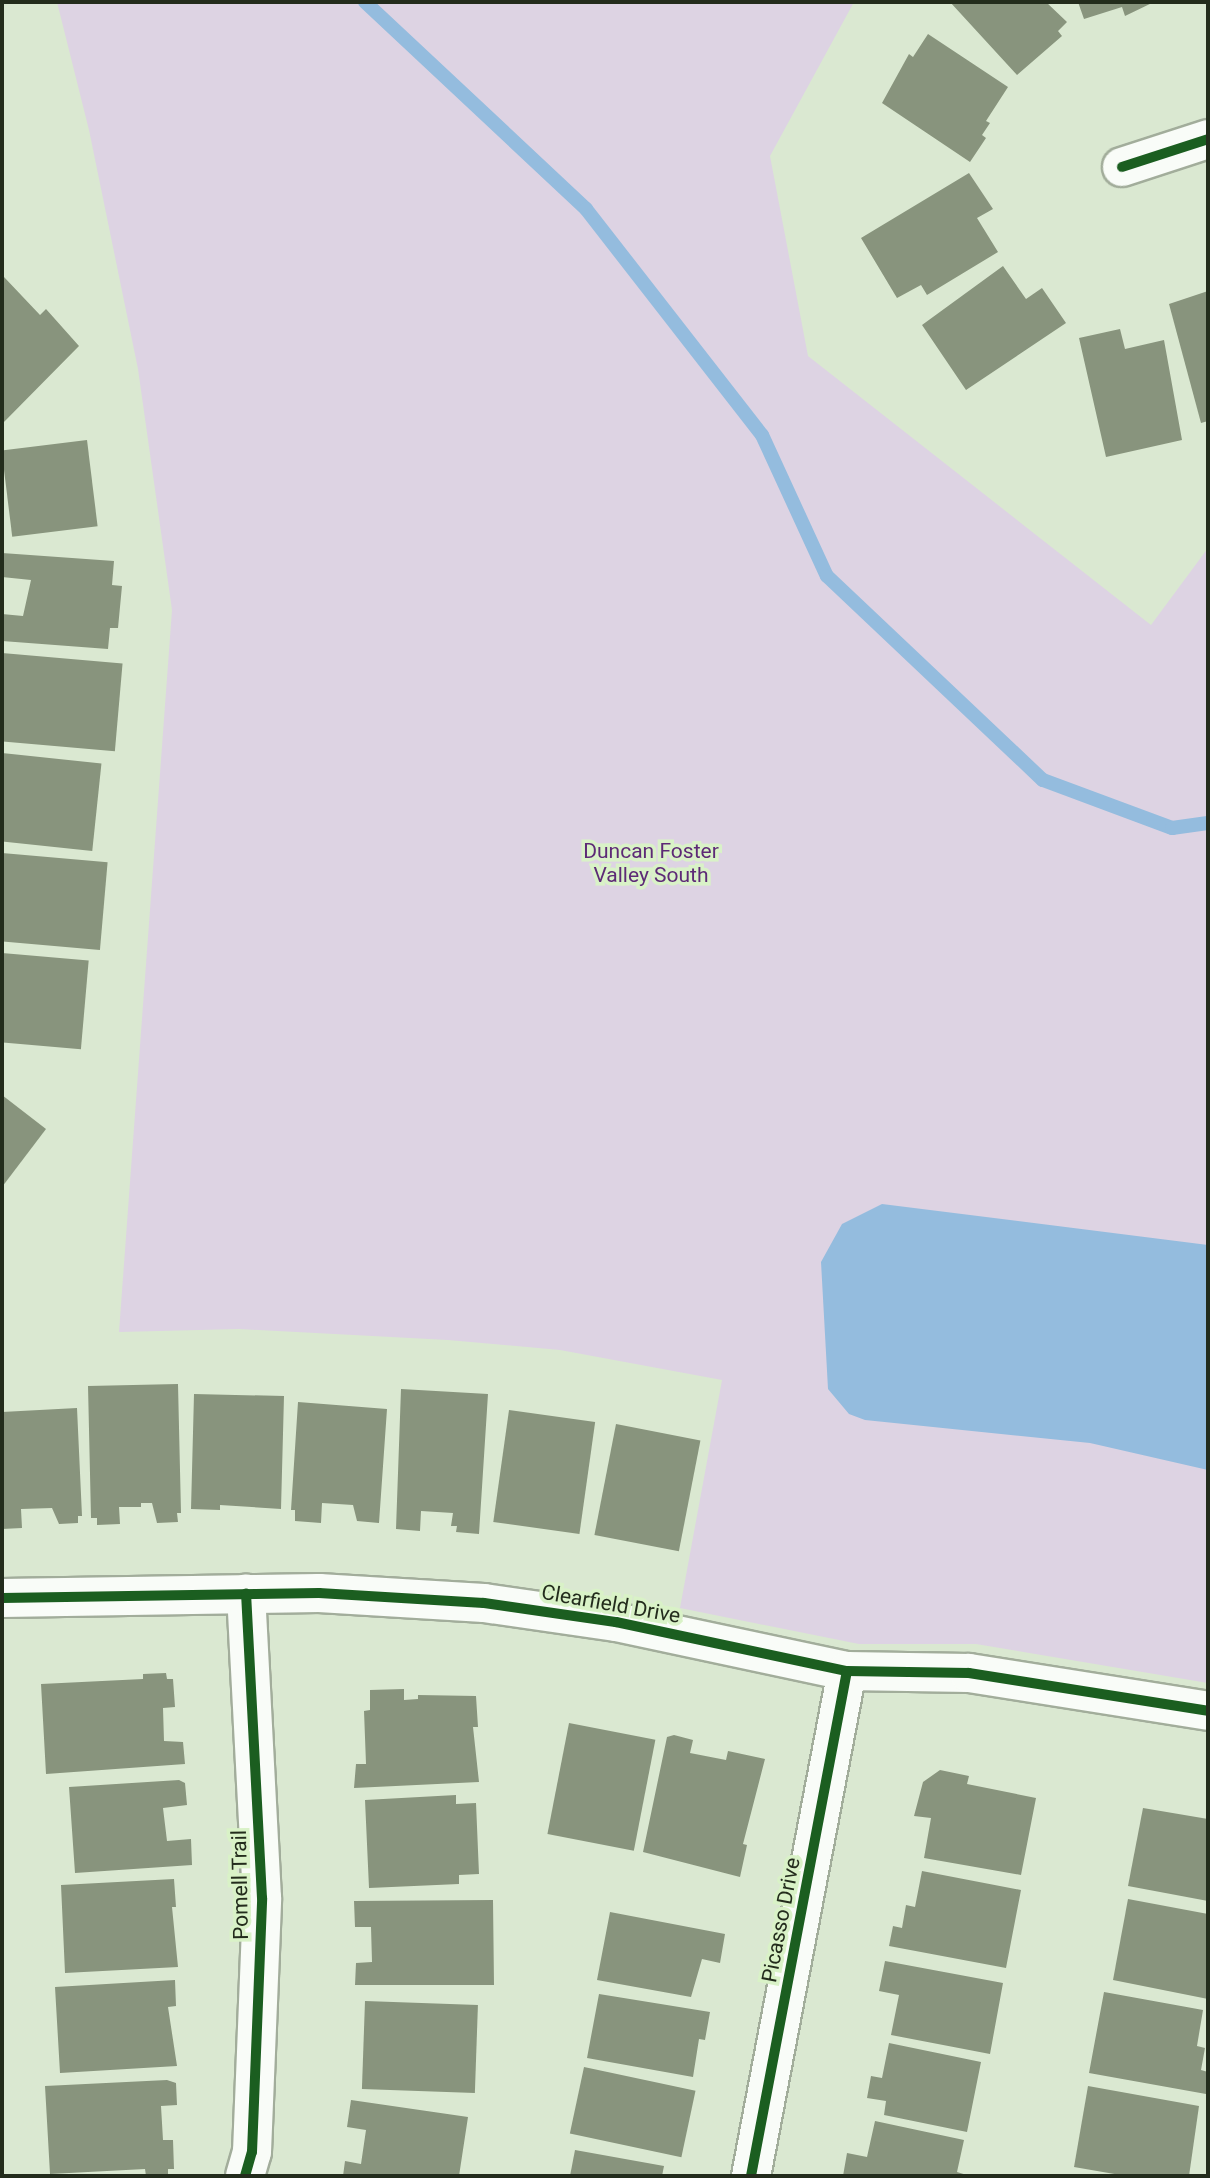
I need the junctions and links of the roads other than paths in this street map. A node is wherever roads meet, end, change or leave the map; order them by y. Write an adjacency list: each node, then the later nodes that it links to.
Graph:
1 (1208, 139): 2 (street)
2 (1122, 167)
3 (246, 1593): 4 (street, Clearfield Drive); 5 (street, Clearfield Drive); 7 (street, Pomell Trail)
4 (2, 1598)
5 (847, 1671): 6 (street, Clearfield Drive); 8 (street, Picasso Drive)
6 (1208, 1711)
7 (245, 2176)
8 (751, 2176)

